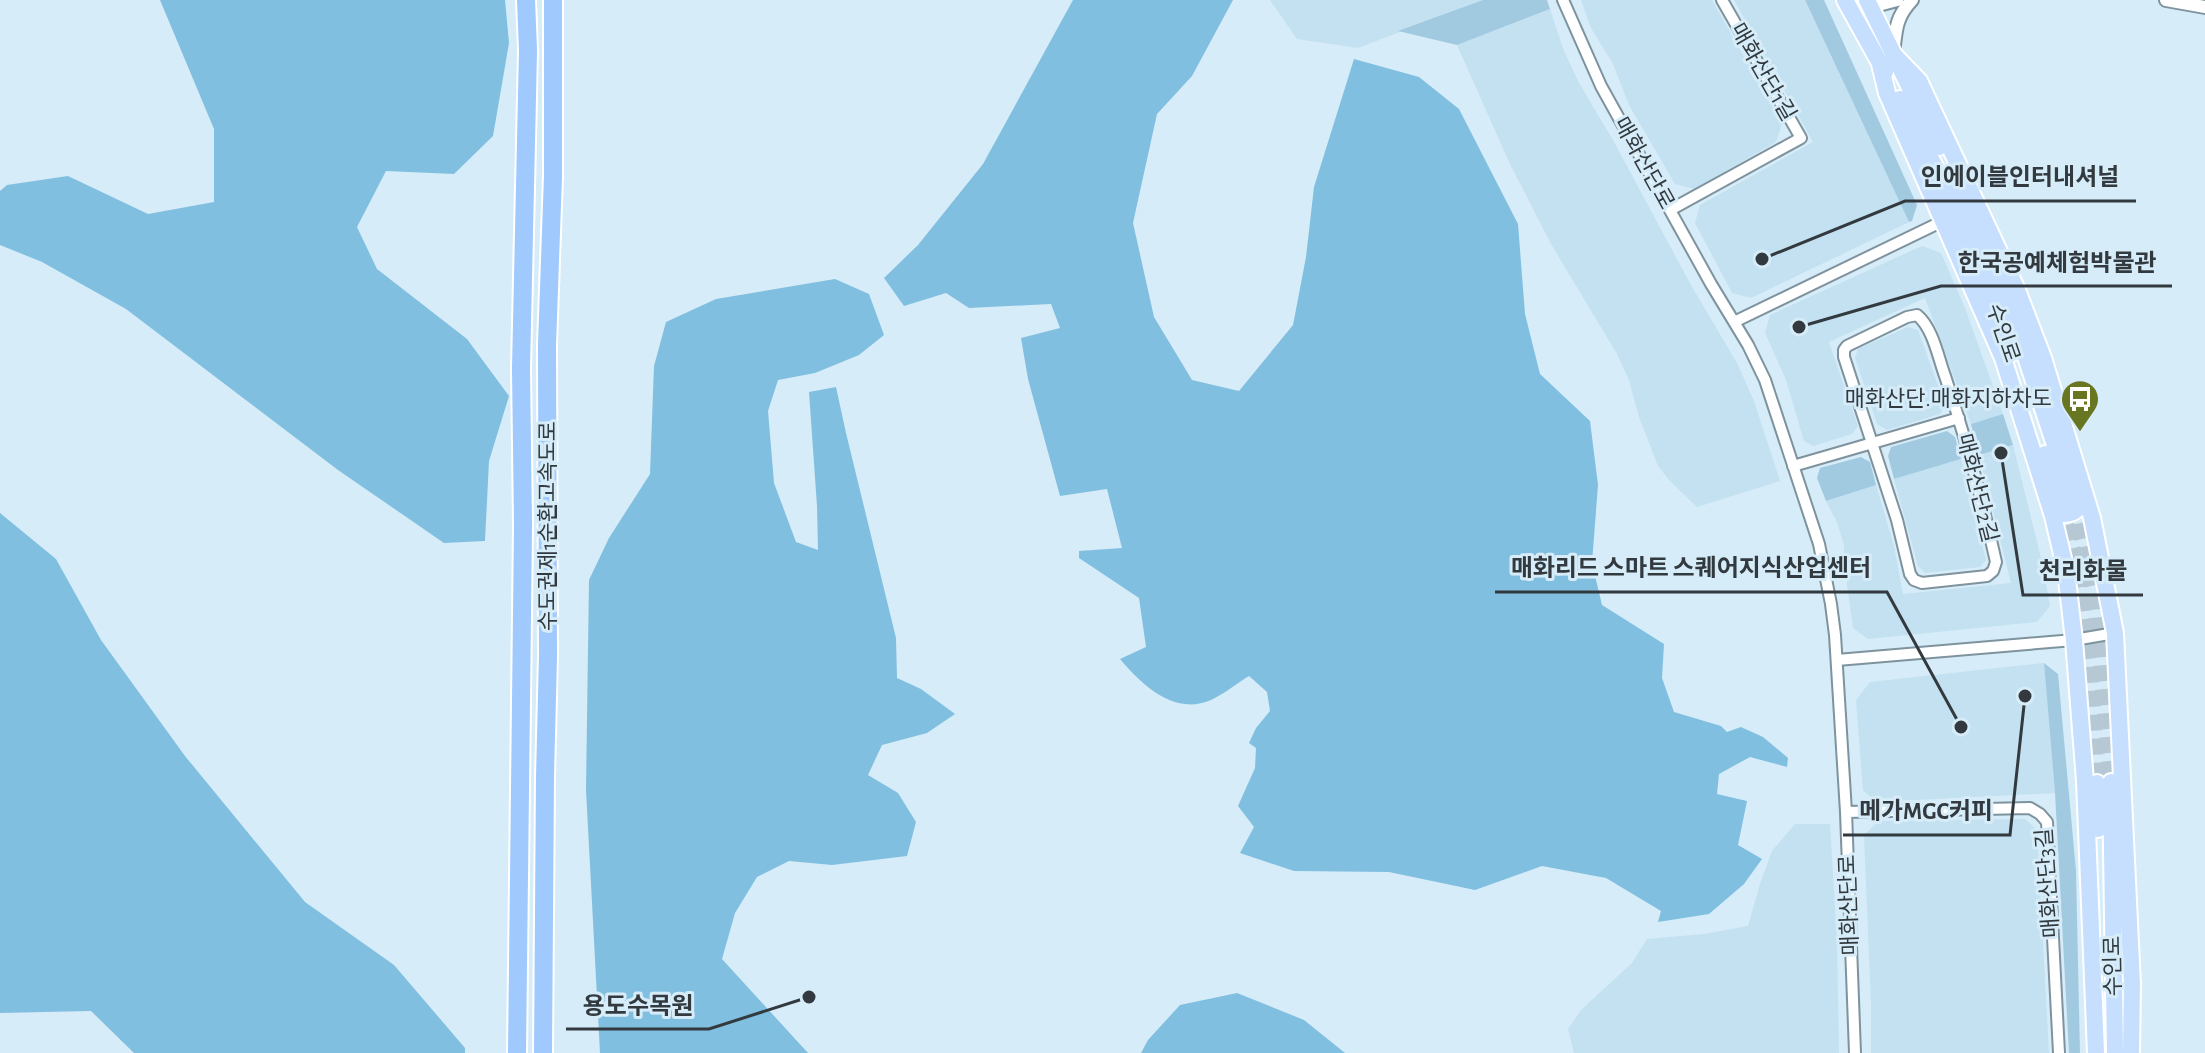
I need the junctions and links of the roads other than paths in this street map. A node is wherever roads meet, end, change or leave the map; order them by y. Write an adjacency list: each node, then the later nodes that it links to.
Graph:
1 (526, 0): 24 (highway, 수도권제1순환고속도로)
2 (553, 0): 25 (highway, 수도권제1순환고속도로)
3 (1563, 0): 13 (street, 매화산단로)
4 (1722, 0): 13 (street, 매화산단1길)
5 (1845, 0): 11 (main road, 수인로)
6 (1897, 0): 9 (street)
7 (1912, 0): 12 (street)
8 (2166, 0): 10 (street)
9 (1869, 4): 11 (street); 12 (main road, 수인로)
10 (2205, 7)
11 (1853, 16): 12 (main road, 수인로)
12 (1887, 59): 14 (main road); 19 (main road, 수인로)
13 (1670, 210): 15 (street, 매화산단로)
14 (1943, 221): 15 (street); 19 (main road)
15 (1734, 322): 18 (street, 매화산단로)
16 (1959, 418): 17 (street, 매화산단2길); 17 (street, 매화산단2길); 17 (street, 매화산단2길)
17 (1871, 442): 18 (street, 매화산단2길)
18 (1793, 466): 22 (street, 매화산단로)
19 (2067, 502): 20 (main road); 21 (main road)
20 (2115, 633): 21 (street); 31 (main road)
21 (2074, 640): 22 (street); 28 (main road)
22 (1837, 660): 23 (street, 매화산단로)
23 (1846, 812): 26 (street, 매화산단로); 27 (street, 매화산단3길)
24 (517, 1053)
25 (543, 1053)
26 (1855, 1053)
27 (2059, 1053)
28 (2096, 1053)
29 (2104, 1053): 30 (main road, 수인로)
30 (2115, 1053)
31 (2131, 1053)

